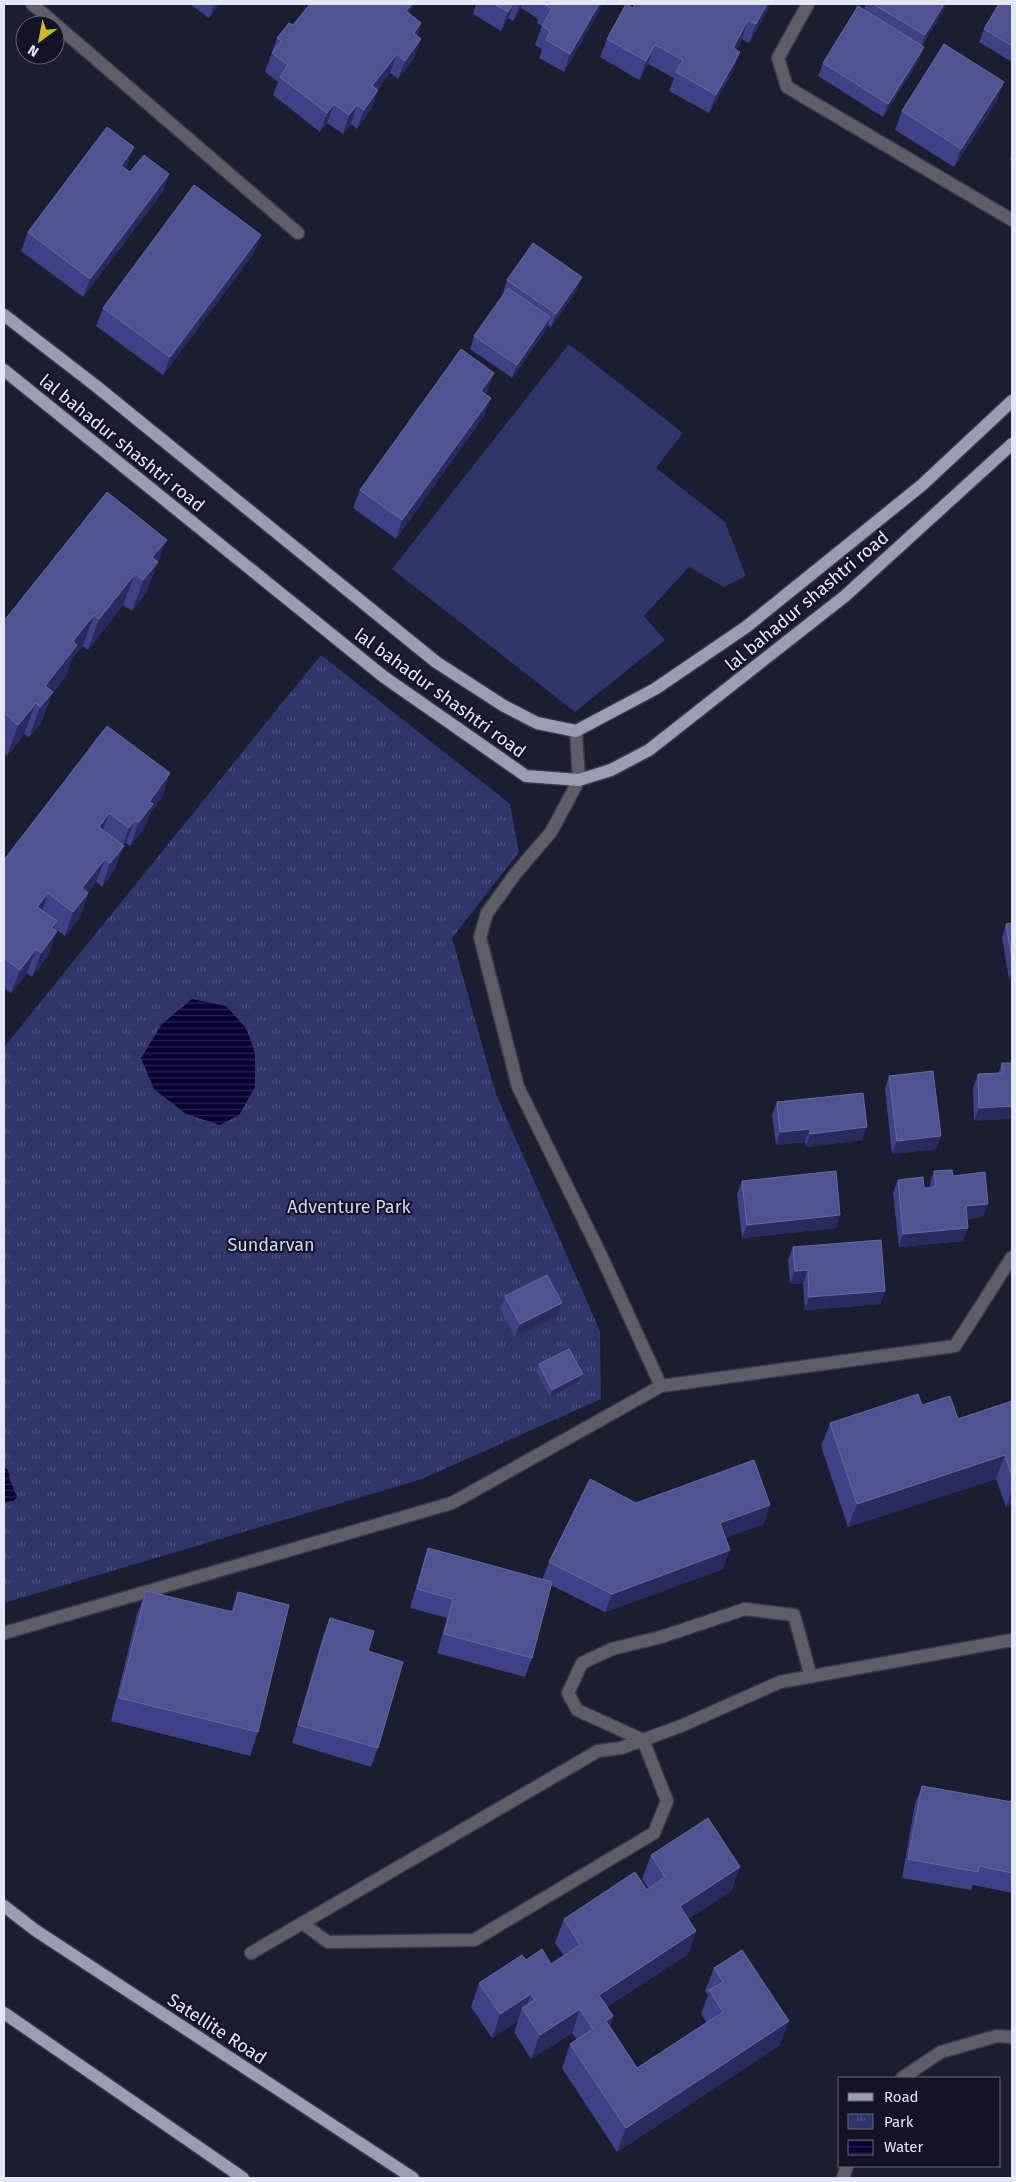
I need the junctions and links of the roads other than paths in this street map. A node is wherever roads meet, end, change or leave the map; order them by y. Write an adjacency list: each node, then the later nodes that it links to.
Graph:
1 (32, 4): 4 (street)
2 (808, 4): 3 (street)
3 (1012, 220)
4 (298, 233)
5 (4, 315): 9 (main road)
6 (4, 370): 10 (main road, lal bahadur shashtri road)
7 (1012, 402): 9 (main road)
8 (1012, 444): 10 (main road, lal bahadur shashtri road)
9 (576, 731): 10 (street)
10 (579, 780): 12 (street)
11 (1012, 1258): 12 (street)
12 (661, 1386): 13 (street)
13 (4, 1633)
14 (1012, 1640): 15 (street)
15 (811, 1677): 16 (street); 16 (street)
16 (643, 1740): 18 (street); 18 (street)
17 (4, 1906): 24 (main road, Satellite Road)
18 (302, 1923): 19 (street)
19 (251, 1954)
20 (4, 2013): 23 (main road)
21 (1012, 2037): 22 (street)
22 (904, 2077)
23 (243, 2178)
24 (413, 2178)

